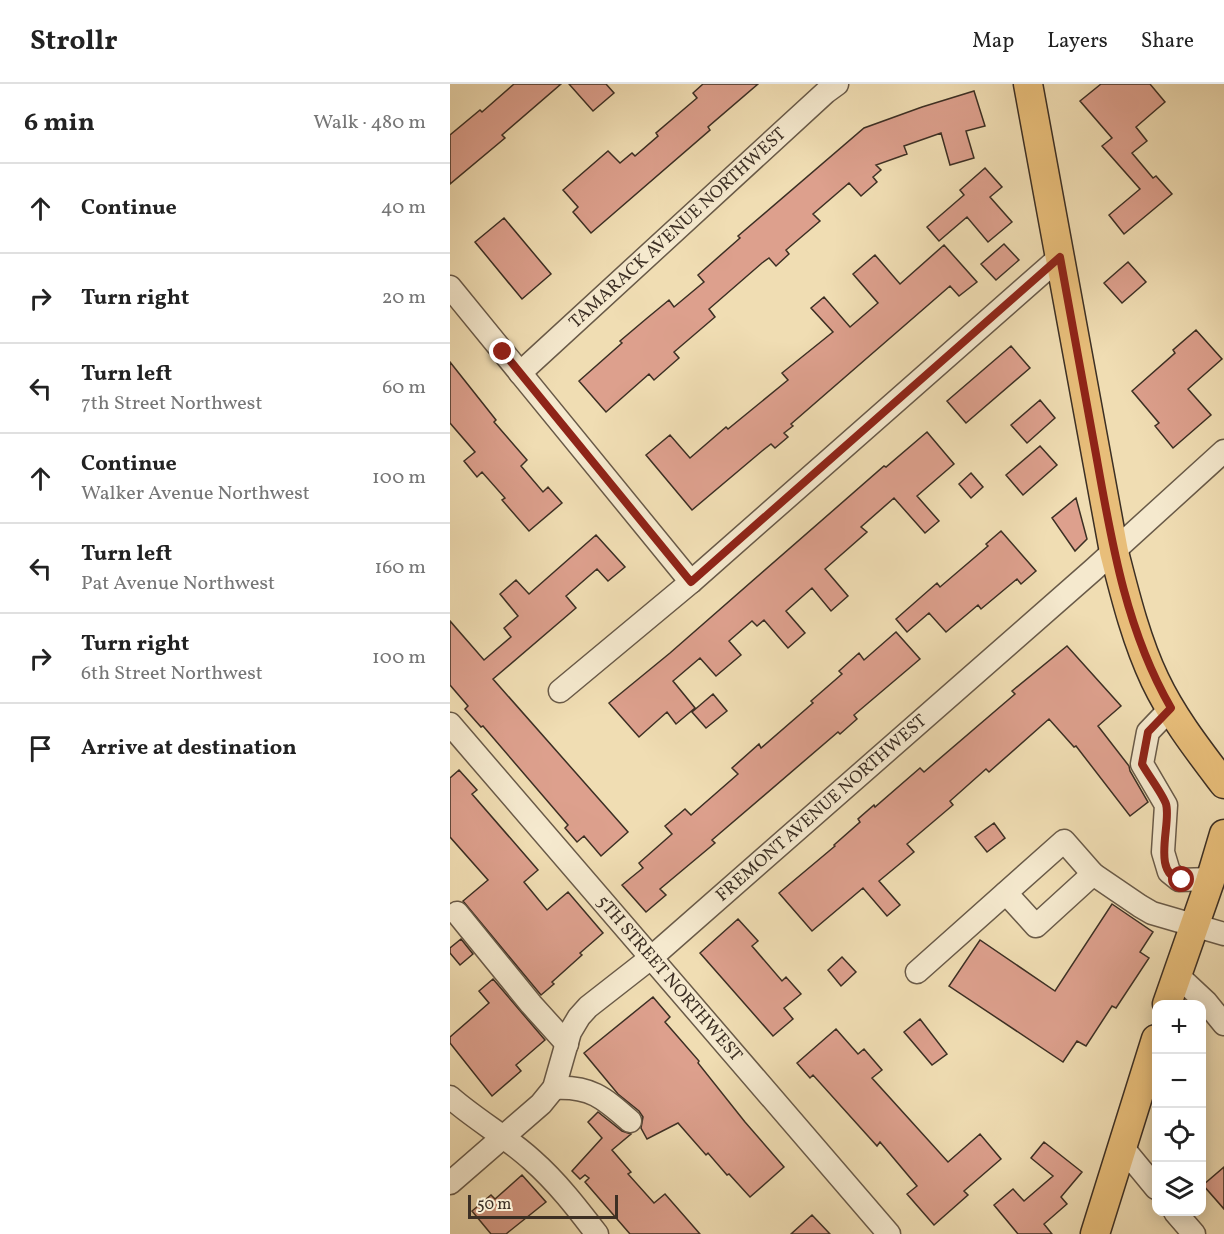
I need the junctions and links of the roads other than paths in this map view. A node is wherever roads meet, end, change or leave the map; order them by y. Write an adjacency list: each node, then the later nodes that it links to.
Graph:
1 (837, 84): 5 (street, TAMARACK AVENUE NORTHWEST)
2 (1028, 84): 3 (main road)
3 (1060, 257): 7 (main road); 8 (street)
4 (450, 287): 5 (street)
5 (520, 373): 8 (street)
6 (1224, 452): 7 (street, FREMONT AVENUE NORTHWEST)
7 (1114, 552): 10 (main road); 20 (street, FREMONT AVENUE NORTHWEST)
8 (691, 582): 9 (street)
9 (560, 691)
10 (1171, 708): 12 (main road); 15 (street)
11 (450, 724): 20 (street, 5TH STREET NORTHWEST)
12 (1224, 784)
13 (1224, 834): 15 (main road)
14 (1093, 874): 16 (street); 16 (street); 18 (street)
15 (1211, 879): 18 (main road)
16 (1006, 893): 21 (street)
17 (458, 912): 25 (street)
18 (1194, 926): 19 (street); 22 (main road)
19 (1224, 934)
20 (652, 957): 25 (street, FREMONT AVENUE NORTHWEST); 36 (street, 5TH STREET NORTHWEST)
21 (917, 972)
22 (1176, 974): 23 (main road); 24 (street)
23 (1168, 1000)
24 (1224, 1024)
25 (567, 1044): 27 (street, FREMONT AVENUE NORTHWEST)
26 (1152, 1052): 31 (main road)
27 (554, 1088): 29 (street); 30 (street, FREMONT AVENUE NORTHWEST)
28 (450, 1097): 30 (street)
29 (630, 1120)
30 (503, 1138): 32 (street, FREMONT AVENUE NORTHWEST); 35 (street)
31 (1123, 1148): 33 (street); 37 (main road)
32 (450, 1183)
33 (1152, 1183)
34 (1178, 1216): 38 (street)
35 (597, 1234)
36 (889, 1234)
37 (1095, 1234)
38 (1194, 1234)

